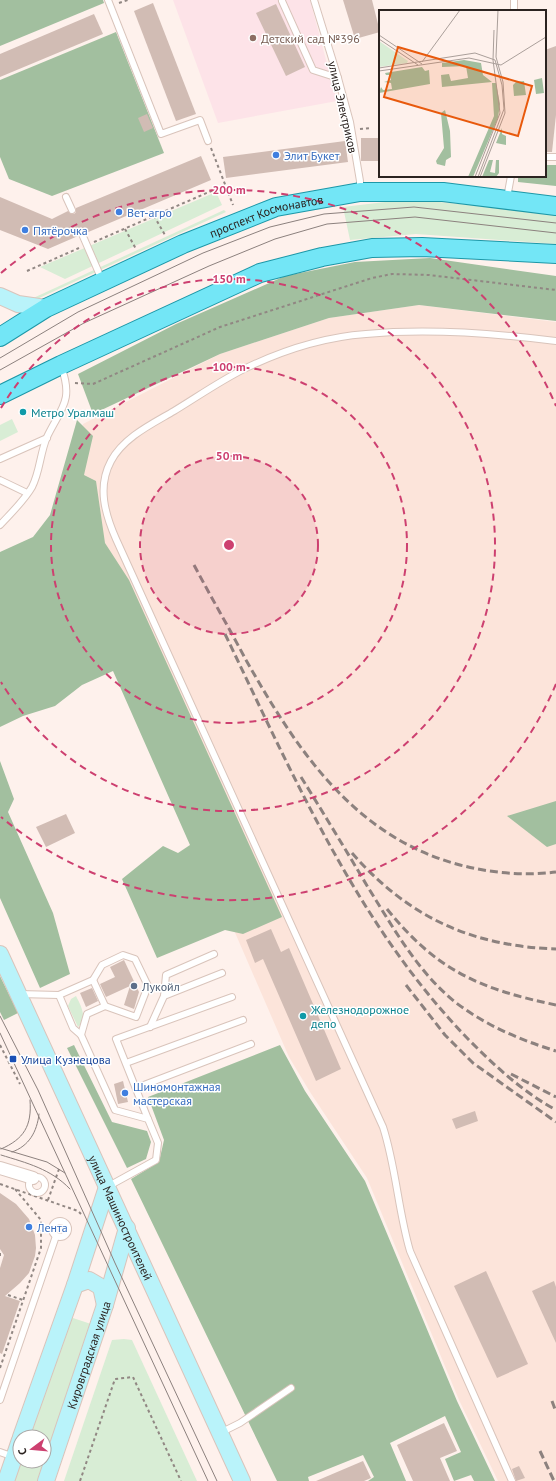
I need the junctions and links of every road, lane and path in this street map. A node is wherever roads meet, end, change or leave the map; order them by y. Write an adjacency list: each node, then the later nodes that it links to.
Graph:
1 (108, 0): 5 (lane)
2 (314, 0): 4 (lane, улица Электриков)
3 (282, 1): 4 (lane)
4 (338, 78): 8 (lane, улица Электриков)
5 (208, 141): 7 (path)
6 (511, 177): 10 (lane)
7 (225, 185): 11 (path); 16 (path)
8 (360, 192): 10 (main road, проспект Космонавтов); 19 (main road, проспект Космонавтов)
9 (66, 197): 13 (lane)
10 (507, 200): 12 (main road, проспект Космонавтов)
11 (233, 204)
12 (556, 206)
13 (72, 210)
14 (125, 228): 17 (path)
15 (82, 234): 19 (lane)
16 (165, 235)
17 (136, 249)
18 (556, 254): 25 (main road)
19 (103, 281): 22 (main road, проспект Космонавтов)
20 (556, 290): 26 (path)
21 (0, 296): 22 (main road)
22 (46, 308): 23 (main road, проспект Космонавтов)
23 (0, 337)
24 (556, 341): 78 (lane)
25 (61, 365): 26 (lane); 27 (main road)
26 (67, 383): 28 (lane)
27 (0, 395)
28 (46, 438): 29 (lane); 31 (lane)
29 (0, 459)
30 (0, 480): 31 (lane)
31 (27, 493): 32 (lane)
32 (1, 522)
33 (0, 954): 37 (main road, улица Машиностроителей)
34 (214, 954): 39 (lane)
35 (222, 973): 39 (lane)
36 (93, 980): 38 (lane); 41 (lane); 41 (lane)
37 (19, 994): 38 (lane); 55 (main road, улица Машиностроителей)
38 (58, 995): 44 (lane)
39 (164, 996): 43 (lane)
40 (232, 997): 43 (lane)
41 (105, 1006): 44 (lane)
42 (243, 1020): 47 (lane)
43 (150, 1027): 47 (lane)
44 (81, 1035): 50 (lane)
45 (251, 1044): 49 (lane)
46 (0, 1046): 48 (path)
47 (126, 1063): 49 (lane)
48 (20, 1084)
49 (136, 1088): 50 (lane)
50 (148, 1119): 55 (lane)
51 (0, 1168): 53 (street)
52 (59, 1169): 57 (path)
53 (33, 1178)
54 (0, 1184): 56 (path)
55 (108, 1186): 59 (main road, улица Машиностроителей); 63 (main road)
56 (15, 1189): 57 (path); 65 (path)
57 (48, 1200): 58 (path)
58 (81, 1214)
59 (127, 1228): 66 (main road, Кировградская улица); 71 (main road, улица Машиностроителей)
60 (56, 1236): 69 (lane)
61 (0, 1253): 62 (path)
62 (0, 1259)
63 (75, 1285): 66 (main road); 70 (main road)
64 (8, 1295): 65 (path)
65 (23, 1300): 67 (path)
66 (105, 1305): 74 (main road, Кировградская улица)
67 (0, 1368)
68 (290, 1388): 71 (lane)
69 (0, 1400)
70 (23, 1429)
71 (220, 1432): 77 (main road, улица Машиностроителей)
72 (7, 1454): 73 (main road)
73 (6, 1481)
74 (46, 1481)
75 (80, 1481): 76 (path)
76 (181, 1481)
77 (242, 1481)
78 (512, 1481)

